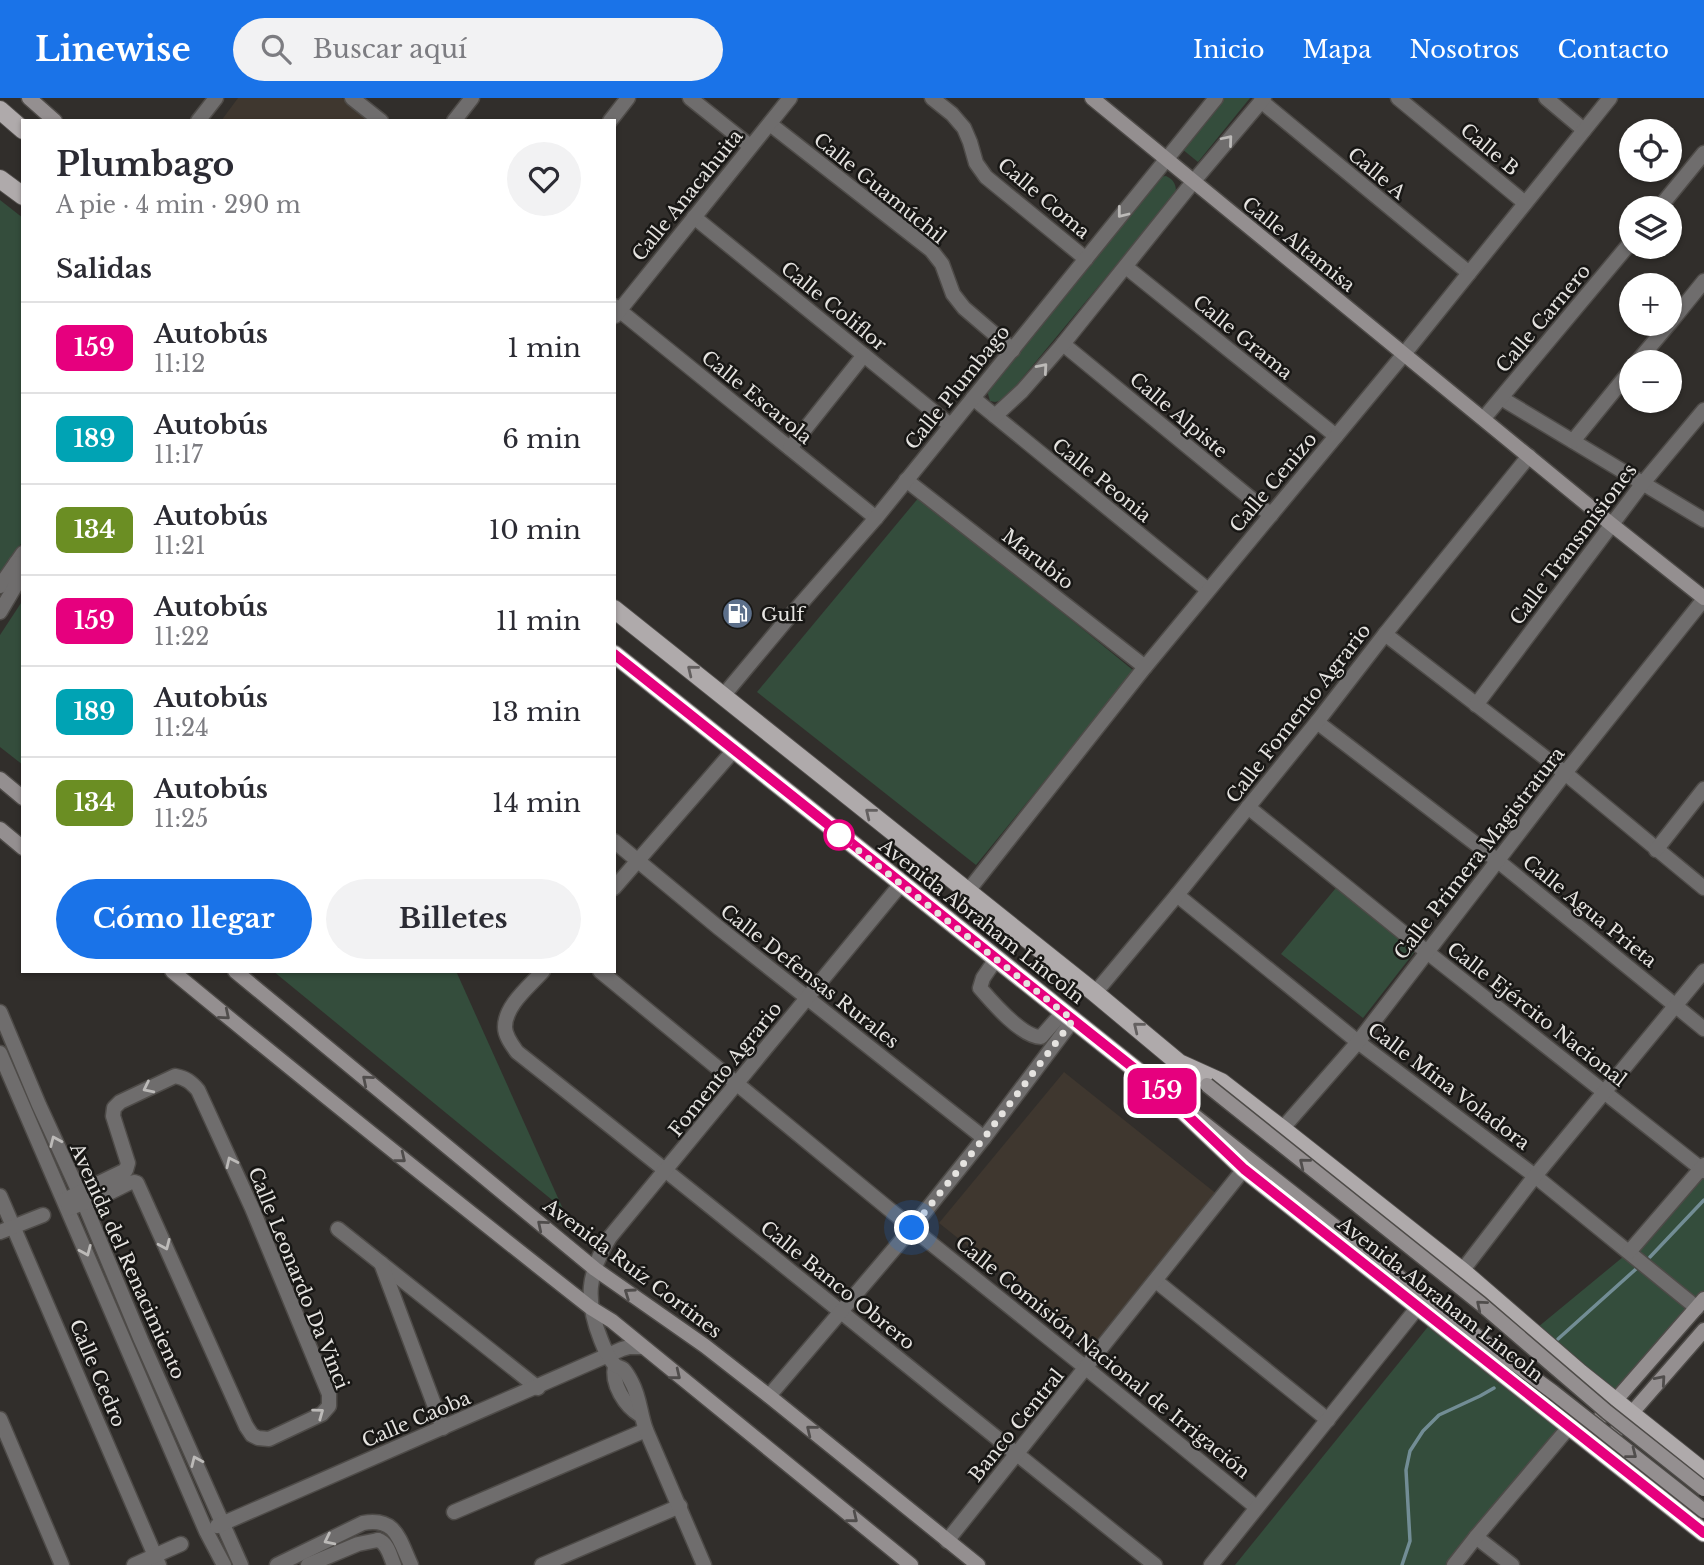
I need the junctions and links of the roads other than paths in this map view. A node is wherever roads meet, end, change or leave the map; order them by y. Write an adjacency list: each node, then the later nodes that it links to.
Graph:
1 (29, 98): 16 (street)
2 (216, 98): 17 (street)
3 (352, 98): 18 (street)
4 (472, 98): 19 (street)
5 (628, 98): 20 (street)
6 (690, 98): 24 (street)
7 (790, 98): 21 (street, Calle Anacahuita)
8 (932, 98): 34 (street, Calle Coma)
9 (1092, 98): 26 (street, Calle Altamisa)
10 (1216, 98): 26 (street, Calle Plumbago)
11 (1398, 98): 31 (street, Calle B)
12 (1546, 98): 23 (street)
13 (1610, 98): 23 (street, Calle Cenizo)
14 (1263, 99): 28 (street, one-way to 14); 36 (street, Calle A)
15 (0, 110): 22 (main road)
16 (53, 119)
17 (200, 119)
18 (378, 119)
19 (456, 119)
20 (612, 119)
21 (770, 124): 24 (street, Calle Anacahuita); 42 (street, Calle Guamúchil)
22 (21, 128)
23 (1584, 130): 31 (street, Calle Cenizo)
24 (750, 146): 32 (street, Calle Anacahuita)
25 (1704, 153): 30 (street)
26 (1165, 159): 28 (street, Calle Altamisa); 34 (street, Calle Plumbago, one-way to 34)
27 (0, 179): 29 (main road)
28 (1192, 182): 35 (street); 44 (street, Calle Altamisa)
29 (21, 195)
30 (1669, 196)
31 (1525, 203): 36 (street, Calle Cenizo)
32 (694, 217): 39 (street, Calle Anacahuita); 45 (street, Calle Coliflor)
33 (1619, 256): 48 (street, Calle Carnero)
34 (1086, 259): 42 (street, Calle Plumbago)
35 (1126, 267): 41 (street); 53 (street, Calle Grama)
36 (1469, 273): 44 (street, Calle Cenizo)
37 (1704, 281): 38 (street)
38 (1682, 307)
39 (616, 312): 55 (street, Calle Escarola)
40 (1658, 336): 43 (street)
41 (1063, 344): 49 (street, one-way to 41); 59 (street, Calle Alpiste)
42 (1013, 349): 47 (street, Calle Plumbago)
43 (1647, 350)
44 (1404, 354): 50 (street, Calle Altamisa); 53 (street, Calle Cenizo)
45 (864, 355): 52 (street, Calle Coliflor); 55 (street)
46 (1619, 385): 54 (street)
47 (973, 398): 49 (street, Calle Peonia); 52 (street, Calle Plumbago)
48 (1501, 398): 50 (street, Calle Carnero); 54 (street)
49 (995, 416): 65 (street, Calle Peonia)
50 (1484, 418): 56 (street, Calle Altamisa)
51 (1701, 419): 58 (street, Calle Transmisiones)
52 (950, 425): 57 (street, Calle Plumbago)
53 (1336, 436): 59 (street, Calle Cenizo)
54 (1573, 441): 58 (street)
55 (790, 448): 60 (street, Calle Escarola)
56 (1529, 456): 62 (street, Calle Altamisa); 69 (street, Calle Fomento Agrario)
57 (906, 480): 60 (street, Calle Plumbago); 71 (street, Marubio)
58 (1643, 483): 61 (street); 62 (street, Calle Transmisiones)
59 (1271, 515): 65 (street, Calle Cenizo)
60 (876, 517): 72 (street, Calle Plumbago)
61 (1704, 520)
62 (1611, 524): 66 (street, Calle Altamisa); 73 (street, Calle Transmisiones)
63 (19, 558): 64 (street); 68 (street)
64 (0, 586)
65 (1208, 590): 71 (street, Calle Cenizo)
66 (1704, 598): 76 (street, Calle Primera Magistratura)
67 (616, 611): 72 (main road, Avenida Abraham Lincoln, one-way to 67)
68 (0, 612)
69 (1385, 634): 73 (street); 74 (street, Calle Fomento Agrario)
70 (616, 656): 75 (main road, Avenida Abraham Lincoln)
71 (1145, 667): 90 (street, Calle Cenizo)
72 (723, 696): 90 (main road, Avenida Abraham Lincoln, one-way to 72)
73 (1476, 705): 76 (street)
74 (1317, 722): 80 (street, Calle Fomento Agrario); 86 (street, Calle Agua Prieta)
75 (734, 750): 85 (street); 87 (main road, Avenida Abraham Lincoln)
76 (1565, 773): 84 (street); 86 (street, Calle Primera Magistratura)
77 (0, 779): 79 (street)
78 (1704, 789): 84 (street)
79 (21, 796)
80 (1248, 807): 91 (street, Calle Fomento Agrario); 92 (street, Calle Ejército Nacional)
81 (0, 829): 83 (street)
82 (616, 843): 85 (street, Calle Defensas Rurales)
83 (21, 846)
84 (1656, 850): 89 (street)
85 (637, 861): 88 (street); 100 (street, Calle Defensas Rurales)
86 (1498, 861): 92 (street, Calle Primera Magistratura); 101 (street, Calle Agua Prieta)
87 (901, 884): 93 (main road, Avenida Abraham Lincoln); 100 (street, Fomento Agrario)
88 (616, 886)
89 (1704, 888)
90 (968, 891): 99 (main road, Avenida Abraham Lincoln)
91 (1177, 895): 99 (street, Calle Fomento Agrario); 105 (street, Calle Mina Voladora)
92 (1427, 952): 105 (street, Calle Primera Magistratura); 110 (street, Calle Ejército Nacional)
93 (996, 959): 103 (main road, Avenida Abraham Lincoln); 103 (street)
94 (1704, 971): 101 (street)
95 (174, 973): 134 (street, one-way to 134)
96 (237, 973): 129 (street, Avenida Ruíz Cortines, one-way to 96)
97 (541, 973): 117 (street, Calle Banco Obrero)
98 (602, 973): 108 (street, Calle Comisión Nacional de Irrigación)
99 (1095, 993): 107 (main road, Avenida Abraham Lincoln, one-way to 99)
100 (807, 998): 108 (street, Fomento Agrario); 114 (street, Calle Defensas Rurales)
101 (1676, 1005): 104 (street, Calle Agua Prieta); 110 (street)
102 (0, 1012): 111 (street, Avenida del Renacimiento)
103 (1068, 1016): 109 (main road, Avenida Abraham Lincoln); 114 (street)
104 (1704, 1028)
105 (1357, 1042): 113 (street, Calle Primera Magistratura); 118 (street, Calle Mina Voladora)
106 (0, 1053): 112 (street, Avenida del Renacimiento)
107 (1180, 1063): 113 (main road, Avenida Abraham Lincoln); 154 (street, one-way to 107, bridge)
108 (737, 1083): 117 (street, Fomento Agrario); 124 (street, Calle Comisión Nacional de Irrigación)
109 (1160, 1089): 116 (main road, Avenida Abraham Lincoln); 157 (street, Avenida Abraham Lincoln, one-way to 157, bridge)
110 (1605, 1091): 115 (street, Calle Ejército Nacional); 118 (street)
111 (39, 1105): 112 (street); 120 (street, Avenida del Renacimiento, one-way to 111)
112 (24, 1111): 121 (street, Avenida del Renacimiento)
113 (1282, 1129): 130 (main road, Avenida Abraham Lincoln)
114 (984, 1138): 124 (street)
115 (1703, 1168): 127 (street)
116 (1244, 1169): 131 (street, Banco Central); 133 (main road, Avenida Abraham Lincoln)
117 (666, 1170): 129 (street, Fomento Agrario); 135 (street, Calle Banco Obrero)
118 (1535, 1176): 127 (street, Calle Mina Voladora); 130 (street)
119 (0, 1196): 123 (street, Calle Cedro)
120 (81, 1198): 120 (street, Calle Leonardo Da Vinci, one-way to 120); 121 (street, Calle Leonardo Da Vinci); 160 (street, Avenida del Renacimiento, one-way to 120)
121 (66, 1205): 161 (street, Avenida del Renacimiento, one-way to 161)
122 (44, 1215): 123 (street)
123 (14, 1226): 126 (street); 167 (street, Calle Cedro)
124 (912, 1228): 135 (street); 139 (street, Calle Comisión Nacional de Irrigación)
125 (338, 1229): 128 (street)
126 (0, 1232)
127 (1629, 1252): 132 (street, Calle Mina Voladora)
128 (380, 1262): 141 (street); 148 (street)
129 (595, 1269): 134 (street, Fomento Agrario); 142 (street, Avenida Ruíz Cortines, one-way to 129)
130 (1462, 1271): 140 (main road, Avenida Abraham Lincoln)
131 (1156, 1281): 139 (street, Banco Central); 147 (street)
132 (1700, 1304): 143 (street)
133 (1418, 1307): 144 (main road, Avenida Abraham Lincoln); 147 (street)
134 (591, 1308): 137 (street); 138 (street)
135 (841, 1312): 142 (street); 152 (street, Calle Banco Obrero)
136 (1704, 1331): 145 (street, one-way to 136)
137 (642, 1347): 138 (street, Calle Caoba); 178 (street, one-way to 178)
138 (612, 1361): 141 (street, Calle Caoba); 149 (street)
139 (1086, 1368): 152 (street, Banco Central); 156 (street, Calle Comisión Nacional de Irrigación)
140 (1580, 1373): 143 (main road, Avenida Abraham Lincoln); 144 (main road)
141 (538, 1388): 148 (street, Calle Caoba)
142 (769, 1395): 165 (street, Avenida Ruíz Cortines, one-way to 142)
143 (1615, 1400): 145 (main road, Avenida Abraham Lincoln); 150 (street)
144 (1548, 1410): 150 (main road, Avenida Abraham Lincoln)
145 (1632, 1412): 151 (street); 153 (main road, Avenida Abraham Lincoln)
146 (0, 1419): 168 (street)
147 (1328, 1420): 156 (street)
148 (443, 1428): 160 (street, Calle Caoba)
149 (646, 1430): 155 (street); 158 (street)
150 (1577, 1431): 151 (main road, Avenida Abraham Lincoln); 163 (street)
151 (1600, 1450): 162 (main road, Avenida Abraham Lincoln)
152 (1017, 1455): 165 (street, Banco Central); 180 (street, Calle Banco Obrero)
153 (1704, 1472)
154 (1704, 1489)
155 (680, 1506): 176 (street); 177 (street)
156 (1256, 1507): 181 (street)
157 (1704, 1510)
158 (454, 1512)
159 (383, 1522): 164 (street); 172 (street, one-way to 172); 175 (street)
160 (224, 1524): 161 (street, Calle Caoba); 171 (street, Avenida del Renacimiento)
161 (206, 1531): 170 (street, Avenida del Renacimiento)
162 (1704, 1533)
163 (1476, 1537): 182 (street); 183 (street)
164 (378, 1540): 173 (street); 174 (street)
165 (947, 1541): 179 (street, Avenida Ruíz Cortines)
166 (181, 1544): 167 (street)
167 (157, 1560): 169 (street)
168 (62, 1565)
169 (134, 1565)
170 (224, 1565)
171 (241, 1565)
172 (276, 1565)
173 (308, 1565)
174 (394, 1565)
175 (411, 1565)
176 (542, 1565)
177 (704, 1565)
178 (911, 1565)
179 (978, 1565)
180 (1155, 1565)
181 (1211, 1565)
182 (1454, 1565)
183 (1512, 1565)

